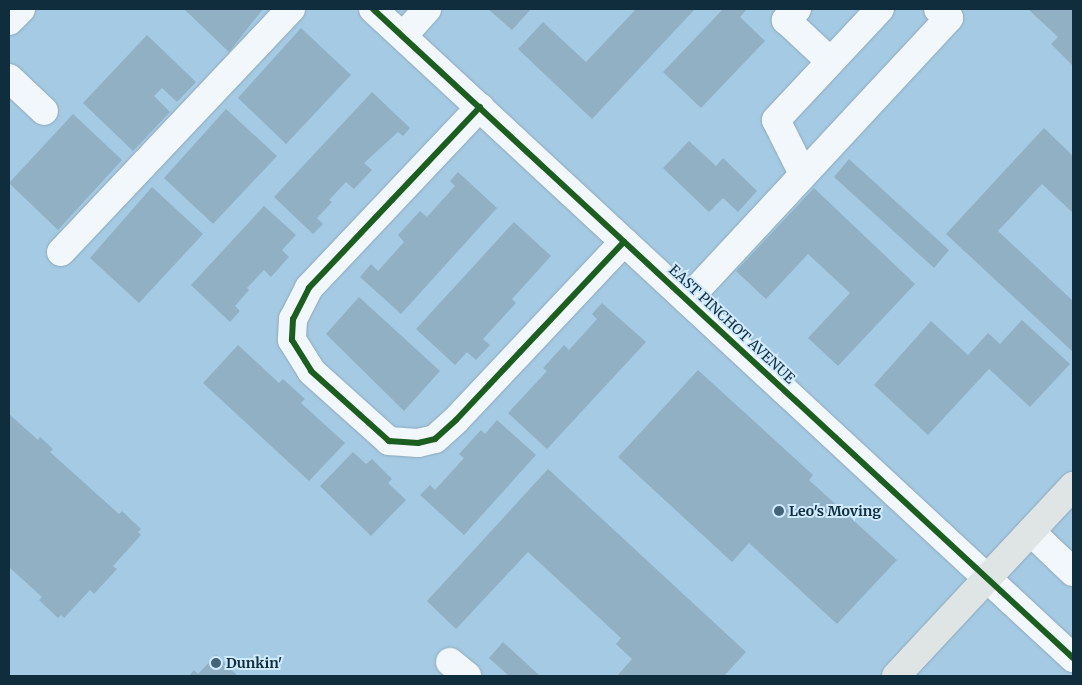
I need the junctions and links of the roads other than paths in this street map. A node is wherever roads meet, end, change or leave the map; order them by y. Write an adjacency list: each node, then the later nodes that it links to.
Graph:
1 (20, 9): 8 (street)
2 (290, 9): 16 (street)
3 (373, 9): 9 (street, EAST PINCHOT AVENUE)
4 (428, 9): 9 (street)
5 (797, 9): 10 (street)
6 (880, 9): 10 (street)
7 (938, 9): 14 (street)
8 (9, 22)
9 (403, 36): 12 (street, EAST PINCHOT AVENUE)
10 (830, 61): 14 (street)
11 (9, 78): 13 (street)
12 (480, 108): 15 (street, EAST PINCHOT AVENUE); 15 (street)
13 (44, 111)
14 (803, 174): 17 (street)
15 (624, 242): 17 (street, EAST PINCHOT AVENUE)
16 (61, 252)
17 (687, 300): 21 (street, EAST PINCHOT AVENUE)
18 (1073, 486): 19 (main road)
19 (1031, 532): 20 (street); 21 (main road)
20 (1073, 572)
21 (987, 579): 22 (street, EAST PINCHOT AVENUE); 23 (main road)
22 (1073, 658)
23 (896, 676)

